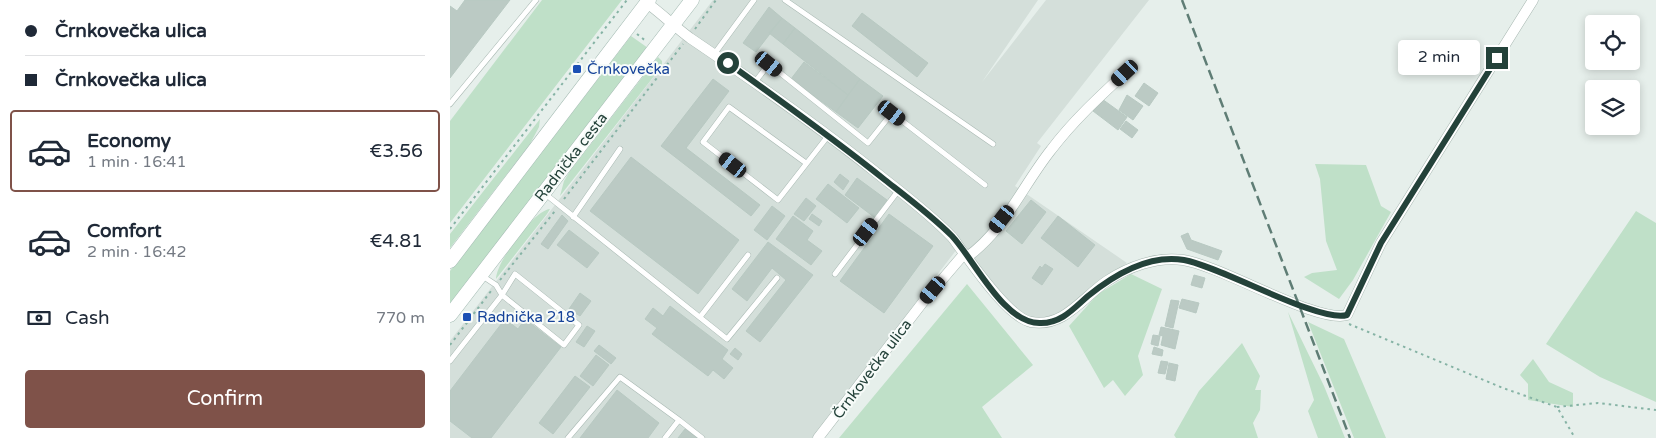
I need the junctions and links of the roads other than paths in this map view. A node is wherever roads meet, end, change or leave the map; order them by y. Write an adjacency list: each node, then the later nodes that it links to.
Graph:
1 (536, 0): 11 (lane)
2 (754, 0): 8 (lane)
3 (785, 0): 13 (lane)
4 (1533, 0): 21 (street)
5 (648, 2): 7 (street); 22 (main road)
6 (697, 3): 7 (main road, Radnička cesta)
7 (674, 23): 8 (street); 18 (main road, Radnička cesta)
8 (715, 53): 10 (street)
9 (1125, 73): 21 (street, Črnkovečka ulica)
10 (755, 82): 12 (street); 16 (lane)
11 (450, 104)
12 (828, 135): 15 (lane); 17 (street)
13 (992, 144)
14 (620, 150): 19 (lane)
15 (806, 163): 15 (lane)
16 (985, 185)
17 (898, 191): 21 (street); 23 (lane)
18 (544, 193): 19 (lane); 24 (main road, Radnička cesta)
19 (573, 217): 28 (lane)
20 (748, 255): 28 (lane)
21 (965, 256): 34 (street, Črnkovečka ulica)
22 (450, 261)
23 (835, 274)
24 (481, 275): 26 (lane); 27 (main road, Radnička cesta)
25 (777, 278): 28 (lane)
26 (502, 296): 26 (lane); 29 (lane)
27 (450, 314)
28 (700, 317)
29 (450, 361)
30 (679, 420): 31 (lane); 32 (lane); 33 (lane)
31 (568, 438)
32 (664, 438)
33 (702, 438)
34 (818, 438)

